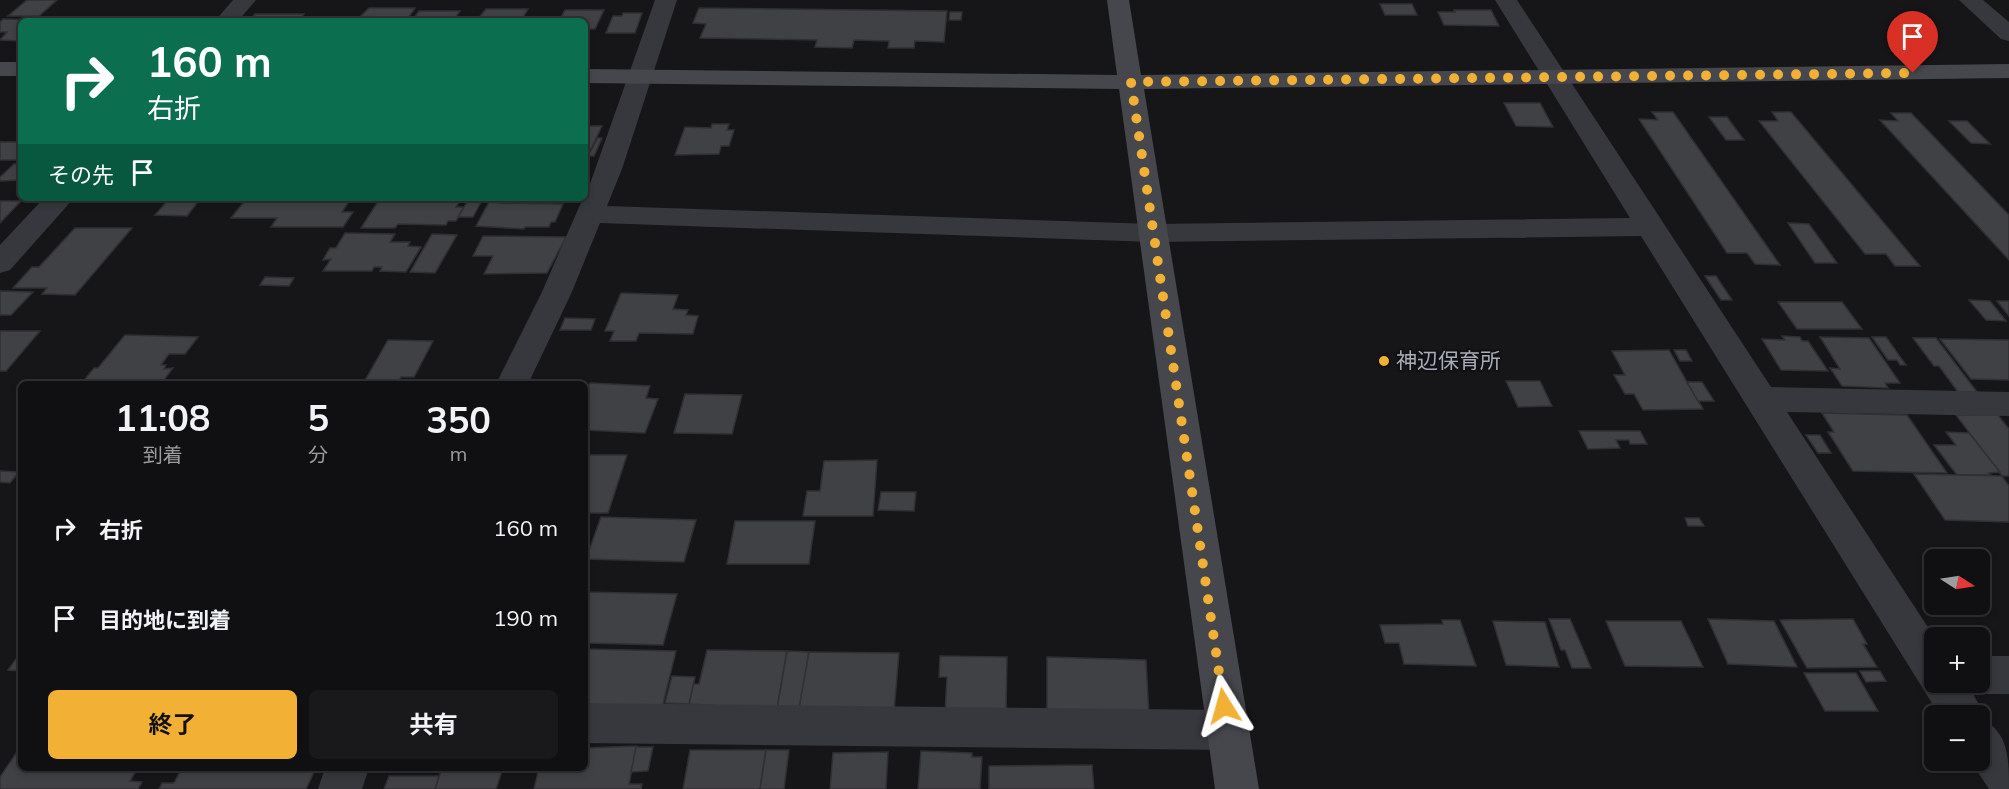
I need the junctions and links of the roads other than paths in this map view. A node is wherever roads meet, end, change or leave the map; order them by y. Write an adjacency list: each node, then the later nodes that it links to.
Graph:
1 (245, 0): 6 (street)
2 (666, 0): 12 (street)
3 (1118, 0): 14 (street)
4 (1506, 0): 13 (street)
5 (1970, 0): 7 (street)
6 (229, 18)
7 (2009, 34)
8 (0, 69): 9 (street)
9 (18, 69)
10 (2009, 72): 13 (street)
11 (588, 76): 12 (street)
12 (641, 76): 14 (street); 16 (street)
13 (1555, 78): 14 (street); 17 (street)
14 (1131, 82): 18 (street)
15 (57, 201): 19 (street)
16 (590, 214): 18 (street); 20 (street)
17 (1650, 227): 18 (street); 21 (street)
18 (1153, 233): 27 (street)
19 (0, 262)
20 (513, 381)
21 (1760, 399): 22 (street); 23 (street)
22 (2009, 404)
23 (1924, 656)
24 (1990, 675): 25 (street)
25 (2009, 675)
26 (588, 723): 27 (street)
27 (1228, 730): 32 (street)
28 (1990, 754): 30 (street)
29 (346, 771): 31 (street)
30 (2009, 782)
31 (340, 789)
32 (1237, 789)

